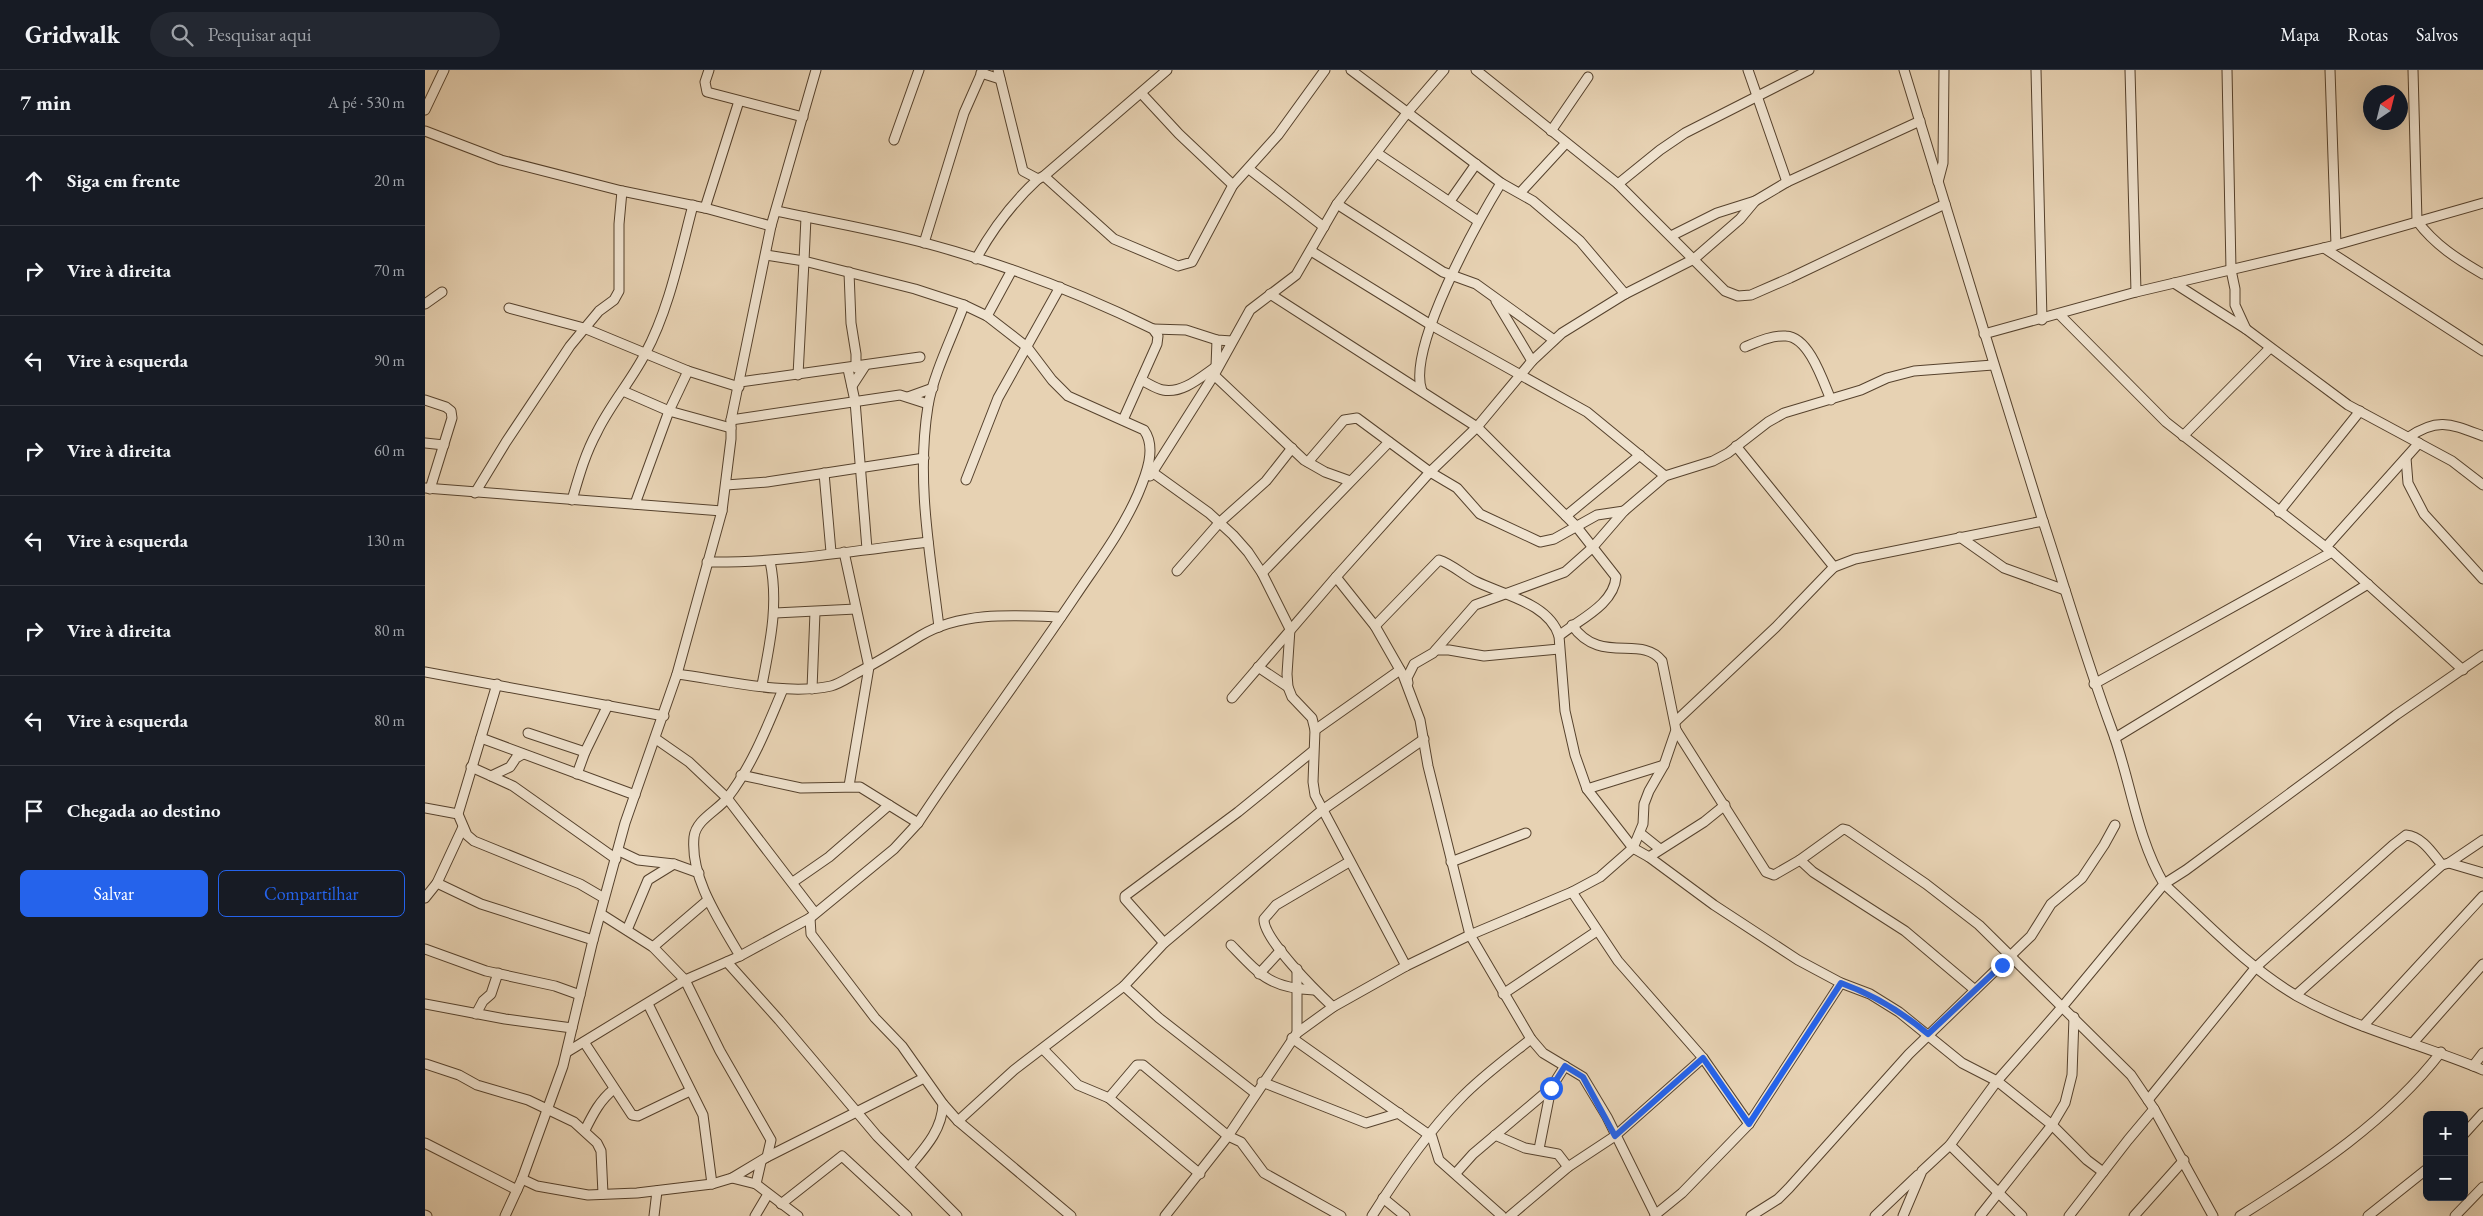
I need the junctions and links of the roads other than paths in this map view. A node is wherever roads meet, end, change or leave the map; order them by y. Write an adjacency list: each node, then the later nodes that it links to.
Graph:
1 (444, 70): 25 (street)
2 (709, 70): 24 (street)
3 (817, 70): 27 (street)
4 (919, 70): 31 (street)
5 (1167, 70): 22 (street)
6 (1325, 70): 36 (street)
7 (1351, 70): 26 (street)
8 (1443, 70): 26 (street)
9 (1477, 70): 30 (street)
10 (1748, 70): 23 (street)
11 (1809, 70): 23 (street)
12 (1904, 70): 28 (street)
13 (1944, 70): 39 (street)
14 (2036, 70): 85 (street)
15 (2129, 70): 76 (street)
16 (2227, 70): 69 (street)
17 (2330, 70): 61 (street)
18 (2413, 70): 56 (street)
19 (982, 71): 20 (street); 60 (street)
20 (999, 74): 37 (street)
21 (1588, 77): 30 (street)
22 (1141, 93): 35 (street); 43 (street)
23 (1757, 96): 38 (street); 41 (street)
24 (739, 101): 27 (street); 52 (street)
25 (425, 110)
26 (1407, 113): 33 (street); 34 (street)
27 (803, 117): 53 (street)
28 (1920, 121): 38 (street); 39 (street)
29 (425, 131): 44 (street)
30 (1551, 131): 32 (street)
31 (894, 140)
32 (1566, 143): 41 (street); 45 (street)
33 (1377, 153): 46 (street); 49 (street)
34 (1476, 164): 40 (street); 46 (street)
35 (1054, 168): 37 (street); 42 (street)
36 (1249, 169): 43 (street); 58 (street)
37 (1041, 178): 42 (street); 65 (street)
38 (1787, 182): 47 (street)
39 (1938, 182): 50 (street)
40 (1501, 183): 45 (street); 55 (street)
41 (1618, 184): 59 (street)
42 (1055, 185): 43 (street)
43 (1233, 185)
44 (622, 191): 51 (street); 87 (street)
45 (1520, 193): 78 (street)
46 (1450, 201): 55 (street)
47 (1755, 201): 59 (street); 66 (street)
48 (2483, 203): 56 (street)
49 (1337, 204): 58 (street); 72 (street)
50 (1945, 204): 66 (street); 90 (street)
51 (693, 206): 52 (street); 98 (street)
52 (705, 208): 57 (street)
53 (776, 211): 54 (street); 57 (street)
54 (806, 217): 60 (street); 67 (street)
55 (1478, 221): 72 (street)
56 (2417, 221): 61 (street); 71 (street)
57 (771, 226): 64 (street)
58 (1324, 227): 63 (street)
59 (1671, 236): 66 (street)
60 (924, 243): 65 (street)
61 (2336, 245): 62 (street)
62 (2324, 248): 69 (street); 97 (street)
63 (1311, 251): 77 (street); 86 (street)
64 (766, 255): 67 (street); 110 (street)
65 (975, 259): 68 (street)
66 (1694, 259): 78 (street)
67 (804, 261): 70 (street); 107 (street)
68 (1012, 270): 74 (street); 84 (street)
69 (2231, 270): 73 (street); 89 (street)
70 (849, 272): 81 (street); 99 (street)
71 (2483, 274)
72 (1452, 275): 79 (street); 86 (street)
73 (2174, 283): 76 (street); 89 (street)
74 (1060, 287): 88 (street); 94 (street)
75 (442, 292): 80 (street)
76 (2136, 292): 83 (street)
77 (1271, 294): 93 (street); 114 (street)
78 (1625, 294): 92 (street)
79 (1493, 297): 92 (street); 101 (street)
80 (425, 304)
81 (963, 305): 84 (street); 112 (street)
82 (509, 308): 87 (street)
83 (2059, 314): 85 (street); 125 (street)
84 (987, 316): 94 (street)
85 (2042, 320): 90 (street)
86 (1431, 325): 108 (street); 114 (street)
87 (583, 328): 98 (street); 148 (street)
88 (1153, 329): 91 (street); 109 (street)
89 (2246, 329): 96 (street)
90 (1984, 334): 102 (street)
91 (1217, 340): 93 (street); 105 (street)
92 (1554, 340): 101 (street)
93 (1232, 341): 105 (street)
94 (1027, 347): 122 (street); 143 (street)
95 (1745, 347): 117 (street)
96 (2271, 348): 121 (street); 125 (street)
97 (2483, 351)
98 (646, 354): 106 (street); 113 (street)
99 (856, 354): 103 (street); 104 (street)
100 (920, 357): 103 (street)
101 (1532, 361): 108 (street)
102 (1993, 365): 117 (street); 156 (street)
103 (867, 366): 104 (street); 111 (street)
104 (852, 368): 107 (street); 111 (street)
105 (1216, 369): 109 (street); 133 (street); 139 (street)
106 (688, 371): 110 (street); 120 (street)
107 (798, 375): 110 (street)
108 (1521, 375): 124 (street); 134 (street)
109 (1141, 380): 122 (street)
110 (739, 385): 123 (street)
111 (852, 386): 118 (street)
112 (933, 388): 115 (street); 119 (street)
113 (623, 390): 120 (street); 150 (street)
114 (1422, 391): 124 (street)
115 (908, 397): 118 (street); 119 (street)
116 (425, 400): 131 (street)
117 (1831, 400): 132 (street)
118 (855, 401): 123 (street); 138 (street)
119 (928, 404): 135 (street)
120 (669, 411): 123 (street); 151 (street)
121 (2360, 411): 127 (street); 154 (street)
122 (1123, 420): 149 (street)
123 (731, 424): 145 (street)
124 (1477, 427): 140 (street); 155 (street)
125 (2183, 436): 154 (street)
126 (2483, 436): 127 (street)
127 (2409, 437): 130 (street)
128 (1389, 442): 137 (street); 140 (street); 144 (street)
129 (425, 443): 131 (street)
130 (2419, 443): 136 (street); 146 (street)
131 (444, 445): 147 (street)
132 (1736, 446): 142 (street); 168 (street)
133 (1292, 448): 137 (street); 157 (street)
134 (1640, 455): 142 (street); 155 (street)
135 (924, 458): 138 (street); 160 (street)
136 (2406, 458): 163 (street); 172 (street)
137 (1309, 462): 144 (street)
138 (861, 467): 141 (street); 162 (street)
139 (1152, 472): 149 (street); 157 (street)
140 (1430, 472): 158 (street); 171 (street)
141 (824, 473): 145 (street); 164 (street)
142 (1665, 476): 152 (street)
143 (966, 480)
144 (1350, 481): 170 (street)
145 (725, 485): 153 (street)
146 (2483, 485)
147 (427, 489): 148 (street)
148 (475, 493): 150 (street)
149 (1138, 495): 179 (street)
150 (572, 500): 151 (street)
151 (635, 504): 153 (street)
152 (1624, 510): 158 (street); 161 (street)
153 (722, 511): 167 (street)
154 (2279, 512): 163 (street)
155 (1566, 516): 158 (street)
156 (2043, 521): 159 (street); 174 (street)
157 (1219, 523): 169 (street); 170 (street)
158 (1576, 526): 161 (street)
159 (1960, 537): 168 (street); 174 (street)
160 (928, 542): 162 (street); 182 (street)
161 (1592, 548): 175 (street); 180 (street)
162 (867, 549): 165 (street)
163 (2329, 550): 173 (street); 195 (street)
164 (831, 552): 165 (street); 166 (street)
165 (844, 552): 176 (street)
166 (770, 561): 167 (street); 178 (street)
167 (707, 562): 193 (street)
168 (1834, 567): 204 (street)
169 (1177, 571)
170 (1262, 573): 183 (street)
171 (1336, 577): 181 (street); 183 (street)
172 (2483, 579)
173 (2367, 584): 191 (street); 208 (street)
174 (2065, 590): 195 (street)
175 (1505, 594): 181 (street); 184 (street); 186 (street)
176 (855, 609): 177 (street); 188 (street)
177 (815, 612): 178 (street); 200 (street)
178 (775, 613): 196 (street)
179 (1061, 617): 182 (street); 228 (street)
180 (1572, 625): 184 (street); 204 (street)
181 (1375, 626): 190 (street)
182 (939, 627): 188 (street)
183 (1290, 629): 189 (street); 197 (street)
184 (1559, 636): 185 (street)
185 (1559, 649): 186 (street); 220 (street)
186 (1436, 650): 198 (street)
187 (2483, 655): 191 (street)
188 (869, 667): 200 (street); 219 (street)
189 (1258, 667): 197 (street); 201 (street)
190 (1400, 670): 198 (street); 205 (street)
191 (2463, 670): 247 (street)
192 (425, 672): 194 (street)
193 (677, 674): 196 (street); 203 (street)
194 (497, 684): 202 (street); 207 (street)
195 (2095, 684): 208 (street)
196 (762, 685): 199 (street)
197 (1288, 687): 205 (street)
198 (1408, 688): 210 (street)
199 (783, 689): 200 (street); 217 (street)
200 (812, 689)
201 (1232, 698)
202 (607, 705): 203 (street); 212 (street)
203 (664, 716): 209 (street)
204 (1676, 726): 214 (street); 224 (street)
205 (1315, 730): 211 (street)
206 (528, 733): 212 (street)
207 (481, 738): 213 (street); 215 (street)
208 (2115, 738): 247 (street)
209 (656, 739): 221 (street); 222 (street)
210 (1424, 739): 226 (street); 240 (street)
211 (1313, 751): 226 (street); 259 (street)
212 (585, 752): 216 (street)
213 (523, 754): 216 (street); 218 (street)
214 (1664, 765): 220 (street); 232 (street)
215 (471, 767): 218 (street); 227 (street)
216 (577, 774): 221 (street)
217 (741, 775): 219 (street); 222 (street)
218 (491, 776): 236 (street)
219 (849, 786): 223 (street)
220 (1587, 789): 234 (street)
221 (635, 795): 236 (street)
222 (727, 798): 243 (street); 245 (street)
223 (889, 805): 228 (street); 245 (street)
224 (1725, 805): 235 (street); 238 (street)
225 (425, 808): 227 (street)
226 (1321, 811): 239 (street); 259 (street)
227 (458, 814): 230 (street)
228 (918, 823): 254 (street)
229 (2115, 825): 265 (street)
230 (463, 827): 246 (street); 251 (street)
231 (1526, 833): 240 (street)
232 (1640, 834): 234 (street); 235 (street)
233 (2483, 840): 242 (street)
234 (1633, 848): 237 (street); 248 (street)
235 (1659, 849): 237 (street)
236 (617, 855): 241 (street); 251 (street)
237 (1649, 856): 274 (street)
238 (1800, 860): 265 (street); 278 (street)
239 (1349, 862): 263 (street); 268 (street)
240 (1451, 862): 257 (street)
241 (674, 864): 243 (street); 255 (street)
242 (2446, 864): 244 (street); 269 (street); 281 (street)
243 (699, 873): 252 (street)
244 (2483, 873)
245 (793, 882): 254 (street)
246 (437, 883): 250 (street); 258 (street)
247 (2164, 884): 269 (street); 284 (street)
248 (1572, 892): 256 (street); 257 (street)
249 (2483, 896): 288 (street)
250 (425, 898)
251 (605, 898): 253 (street)
252 (708, 900): 261 (street); 264 (street)
253 (601, 914): 255 (street); 258 (street)
254 (813, 916): 264 (street); 304 (street)
255 (627, 930): 261 (street)
256 (1597, 931): 279 (street); 299 (street)
257 (1470, 935): 268 (street); 279 (street)
258 (593, 940): 280 (street)
259 (1164, 942): 275 (street)
260 (1231, 945): 272 (street)
261 (653, 947): 273 (street)
262 (425, 950): 271 (street)
263 (1281, 950): 270 (street); 272 (street)
264 (740, 956): 266 (street)
265 (2009, 956): 278 (street); 284 (street)
266 (727, 962): 273 (street); 316 (street)
267 (2483, 964): 294 (street)
268 (1406, 966): 285 (street)
269 (2256, 967): 281 (street); 312 (street)
270 (1297, 969): 276 (street); 277 (street)
271 (498, 973): 280 (street); 286 (street)
272 (1259, 974): 276 (street)
273 (685, 980): 283 (street); 331 (street)
274 (1841, 983): 290 (street); 320 (street)
275 (1124, 986): 295 (street); 310 (street)
276 (1298, 989): 277 (street); 291 (street)
277 (1314, 990): 285 (street)
278 (1975, 990): 290 (street)
279 (1503, 994): 292 (street)
280 (580, 995): 289 (street)
281 (2296, 995): 288 (street)
282 (425, 1004): 286 (street)
283 (648, 1004): 293 (street); 309 (street)
284 (2063, 1006): 287 (street); 305 (street)
285 (1333, 1007): 291 (street)
286 (476, 1014): 289 (street)
287 (2074, 1016): 312 (street); 321 (street)
288 (2363, 1026): 294 (street)
289 (572, 1028): 296 (street)
290 (1928, 1034): 305 (street); 367 (street)
291 (1295, 1035): 306 (street); 317 (street)
292 (1531, 1039): 301 (street); 324 (street)
293 (585, 1042): 296 (street); 308 (street)
294 (2412, 1044): 297 (street)
295 (1043, 1048): 311 (street); 319 (street)
296 (567, 1052): 314 (street)
297 (2441, 1052): 302 (street); 374 (street)
298 (2483, 1053): 302 (street)
299 (1703, 1058): 320 (street); 327 (street)
300 (425, 1064): 314 (street)
301 (1565, 1066): 307 (street); 327 (street)
302 (2473, 1066): 303 (street)
303 (2483, 1070)
304 (924, 1078): 313 (street); 316 (street)
305 (1997, 1081): 321 (street); 329 (street)
306 (1262, 1082): 310 (street); 317 (street)
307 (1551, 1088): 325 (street); 330 (street)
308 (615, 1089): 309 (street); 322 (street)
309 (690, 1092): 342 (street)
310 (1255, 1093): 326 (street)
311 (1109, 1098): 326 (street); 339 (street)
312 (2148, 1100): 315 (street)
313 (943, 1104): 319 (street); 333 (street)
314 (547, 1108): 322 (street); 341 (street)
315 (2154, 1109): 332 (street); 336 (street)
316 (857, 1112): 331 (street); 333 (street)
317 (1399, 1113): 324 (street)
318 (2483, 1114): 323 (street)
319 (958, 1121): 360 (street)
320 (1749, 1124): 353 (street)
321 (2052, 1125): 336 (street); 347 (street)
322 (585, 1130): 348 (street)
323 (2468, 1130)
324 (1429, 1135): 338 (street); 350 (street)
325 (1495, 1135): 330 (street); 338 (street)
326 (1228, 1136): 339 (street); 362 (street)
327 (1615, 1136): 334 (street); 353 (street)
328 (425, 1143): 345 (street)
329 (1950, 1145): 335 (street); 347 (street)
330 (1539, 1149): 334 (street)
331 (764, 1160): 340 (street); 343 (street)
332 (2184, 1160): 372 (street); 373 (street)
333 (909, 1167): 359 (street)
334 (1568, 1167): 366 (street)
335 (1922, 1170): 368 (street); 369 (street)
336 (2103, 1172): 352 (street)
337 (2423, 1172): 375 (street)
338 (1456, 1173): 365 (street)
339 (1200, 1174): 361 (street)
340 (732, 1178): 342 (street); 343 (street)
341 (522, 1179): 345 (street); 348 (street)
342 (712, 1184): 346 (street)
343 (756, 1184): 349 (street)
344 (2483, 1187): 376 (street)
345 (517, 1190): 354 (street)
346 (657, 1191): 348 (street); 355 (street)
347 (1999, 1193): 370 (street); 371 (street)
348 (603, 1194)
349 (768, 1194): 351 (street); 356 (street)
350 (1383, 1198): 363 (street); 364 (street)
351 (781, 1204): 357 (street); 358 (street)
352 (2073, 1214)
353 (1656, 1215)
354 (505, 1216)
355 (654, 1216)
356 (755, 1216)
357 (798, 1216)
358 (907, 1216)
359 (957, 1216)
360 (1071, 1216)
361 (1165, 1216)
362 (1341, 1216)
363 (1372, 1216)
364 (1405, 1216)
365 (1502, 1216)
366 (1510, 1216)
367 (1751, 1216)
368 (1875, 1216)
369 (1903, 1216)
370 (1980, 1216)
371 (2022, 1216)
372 (2134, 1216)
373 (2213, 1216)
374 (2240, 1216)
375 (2368, 1216)
376 (2455, 1216)

